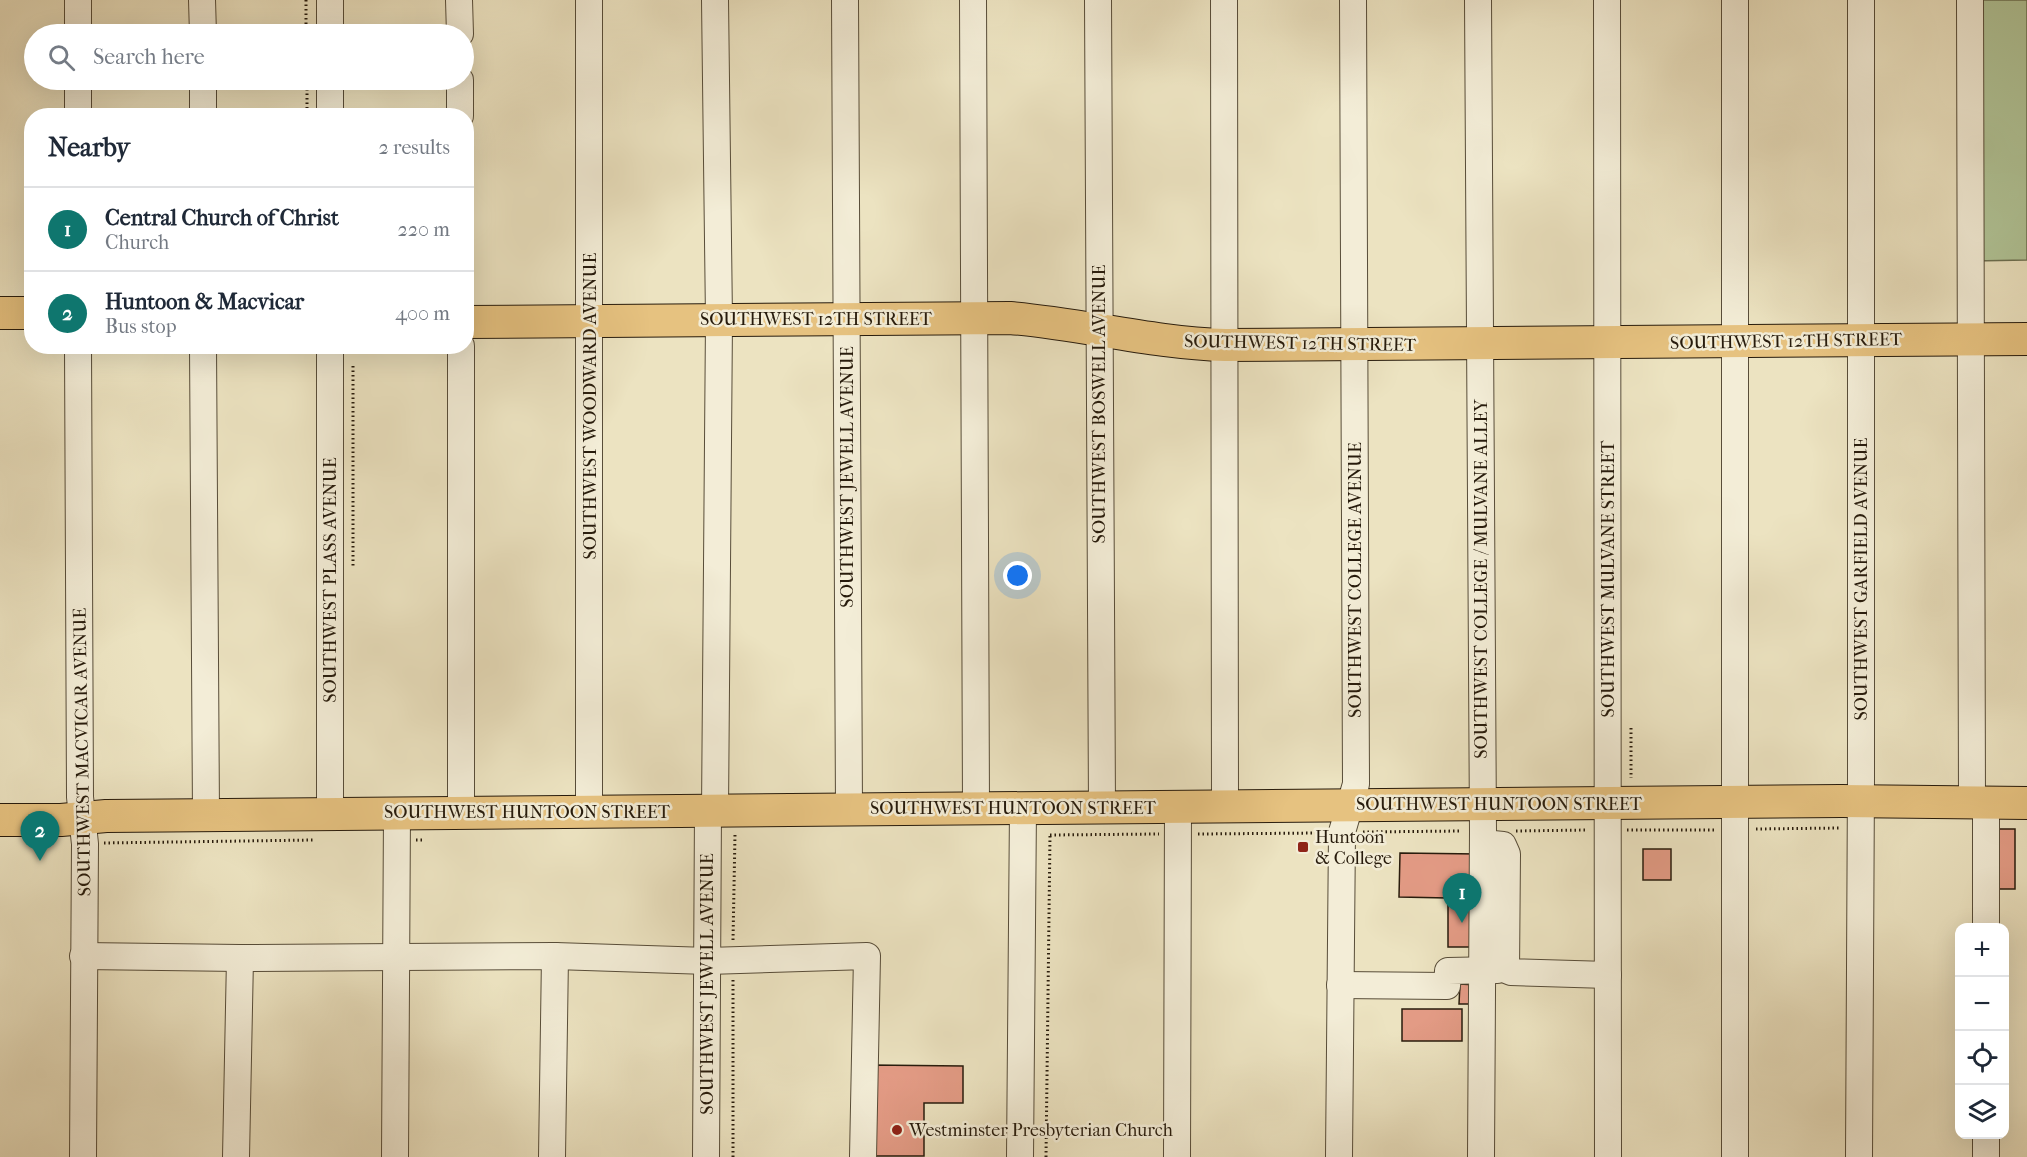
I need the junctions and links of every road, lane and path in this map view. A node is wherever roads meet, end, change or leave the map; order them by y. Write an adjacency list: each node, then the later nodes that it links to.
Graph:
1 (78, 0): 18 (street)
2 (202, 0): 19 (street)
3 (306, 0): 20 (path)
4 (330, 0): 21 (street)
5 (459, 0): 22 (street)
6 (589, 0): 38 (street, SOUTHWEST WOODWARD AVENUE)
7 (715, 0): 37 (street, SOUTHWEST JEWELL AVENUE)
8 (845, 0): 35 (street, SOUTHWEST JEWELL AVENUE)
9 (973, 0): 36 (street)
10 (1098, 0): 40 (street, SOUTHWEST BOSWELL AVENUE)
11 (1224, 0): 47 (street)
12 (1353, 0): 48 (street, SOUTHWEST COLLEGE AVENUE)
13 (1478, 0): 46 (street, SOUTHWEST COLLEGE / MULVANE ALLEY)
14 (1607, 0): 45 (street, SOUTHWEST MULVANE STREET)
15 (1735, 0): 44 (street)
16 (1861, 0): 43 (street, SOUTHWEST GARFIELD AVENUE)
17 (1970, 0): 41 (street)
18 (78, 24)
19 (202, 24)
20 (306, 24)
21 (330, 24)
22 (460, 24)
23 (78, 90): 28 (street)
24 (203, 90): 29 (street)
25 (307, 90): 30 (path)
26 (330, 90): 31 (street)
27 (460, 90): 32 (street)
28 (78, 108)
29 (203, 108)
30 (307, 108)
31 (330, 108)
32 (460, 108)
33 (0, 313): 34 (main road)
34 (24, 313)
35 (846, 318): 36 (main road, SOUTHWEST 12TH STREET); 37 (main road, SOUTHWEST 12TH STREET); 65 (street, SOUTHWEST JEWELL AVENUE)
36 (974, 318): 40 (main road, SOUTHWEST 12TH STREET); 62 (street)
37 (718, 320): 38 (main road, SOUTHWEST 12TH STREET); 69 (street, SOUTHWEST JEWELL AVENUE)
38 (590, 321): 39 (main road, SOUTHWEST 12TH STREET); 67 (street, SOUTHWEST WOODWARD AVENUE)
39 (474, 322)
40 (1099, 330): 47 (main road, SOUTHWEST 12TH STREET); 64 (street, SOUTHWEST BOSWELL AVENUE)
41 (1971, 339): 42 (main road, SOUTHWEST 12TH STREET); 43 (main road, SOUTHWEST 12TH STREET); 55 (street)
42 (2027, 339)
43 (1861, 340): 44 (main road, SOUTHWEST 12TH STREET); 53 (street, SOUTHWEST GARFIELD AVENUE)
44 (1736, 342): 45 (main road, SOUTHWEST 12TH STREET); 54 (street)
45 (1608, 343): 46 (main road, SOUTHWEST 12TH STREET); 57 (street, SOUTHWEST MULVANE STREET)
46 (1480, 344): 48 (main road, SOUTHWEST 12TH STREET); 59 (street, SOUTHWEST COLLEGE / MULVANE ALLEY)
47 (1225, 345): 48 (main road, SOUTHWEST 12TH STREET); 60 (street)
48 (1354, 346): 58 (street, SOUTHWEST COLLEGE AVENUE)
49 (78, 354): 73 (street, SOUTHWEST MACVICAR AVENUE)
50 (203, 354): 68 (street)
51 (330, 354): 72 (street, SOUTHWEST PLASS AVENUE)
52 (461, 354): 66 (street)
53 (1861, 802): 54 (main road, SOUTHWEST HUNTOON STREET); 55 (main road, SOUTHWEST HUNTOON STREET); 99 (street, SOUTHWEST GARFIELD AVENUE)
54 (1736, 803): 57 (main road, SOUTHWEST HUNTOON STREET); 98 (street)
55 (1979, 803): 56 (main road, SOUTHWEST HUNTOON STREET); 75 (street)
56 (2027, 803)
57 (1609, 804): 59 (main road, SOUTHWEST HUNTOON STREET); 82 (street, SOUTHWEST MULVANE STREET)
58 (1351, 805): 59 (main road, SOUTHWEST HUNTOON STREET); 60 (main road, SOUTHWEST HUNTOON STREET); 83 (street, SOUTHWEST COLLEGE AVENUE)
59 (1482, 805): 81 (street, SOUTHWEST COLLEGE / MULVANE ALLEY)
60 (1225, 806): 61 (main road, SOUTHWEST HUNTOON STREET)
61 (1178, 807): 64 (main road, SOUTHWEST HUNTOON STREET); 94 (street)
62 (976, 808): 63 (main road, SOUTHWEST HUNTOON STREET); 65 (main road, SOUTHWEST HUNTOON STREET)
63 (1036, 808): 64 (main road, SOUTHWEST HUNTOON STREET); 92 (street); 93 (path)
64 (1102, 808)
65 (849, 809): 69 (main road, SOUTHWEST HUNTOON STREET)
66 (460, 812): 67 (main road, SOUTHWEST HUNTOON STREET); 71 (main road, SOUTHWEST HUNTOON STREET)
67 (589, 812): 69 (main road, SOUTHWEST HUNTOON STREET)
68 (206, 815): 72 (main road, SOUTHWEST HUNTOON STREET); 73 (main road, SOUTHWEST HUNTOON STREET)
69 (719, 818): 80 (street, SOUTHWEST JEWELL AVENUE); 80 (path)
70 (0, 820): 73 (main road, SOUTHWEST HUNTOON STREET)
71 (397, 826): 72 (main road, SOUTHWEST HUNTOON STREET); 74 (path); 78 (street)
72 (326, 827): 73 (path)
73 (84, 831): 76 (street, SOUTHWEST MACVICAR AVENUE)
74 (423, 840)
75 (1986, 923)
76 (83, 956): 79 (street); 85 (street, SOUTHWEST MACVICAR AVENUE)
77 (555, 956): 78 (street); 80 (street); 88 (street)
78 (396, 957): 79 (street); 87 (street)
79 (240, 958): 86 (street)
80 (720, 961): 89 (street, SOUTHWEST JEWELL AVENUE); 90 (path); 91 (street)
81 (1494, 970): 82 (street); 83 (street); 96 (street, SOUTHWEST COLLEGE / MULVANE ALLEY)
82 (1608, 975): 97 (street, SOUTHWEST MULVANE STREET)
83 (1340, 986): 95 (street, SOUTHWEST COLLEGE AVENUE)
84 (1986, 1139): 100 (street)
85 (83, 1157)
86 (236, 1157)
87 (395, 1157)
88 (552, 1157)
89 (706, 1157)
90 (733, 1157)
91 (863, 1157)
92 (1020, 1157)
93 (1046, 1157)
94 (1177, 1157)
95 (1339, 1157)
96 (1481, 1157)
97 (1608, 1157)
98 (1735, 1157)
99 (1859, 1157)
100 (1986, 1157)

